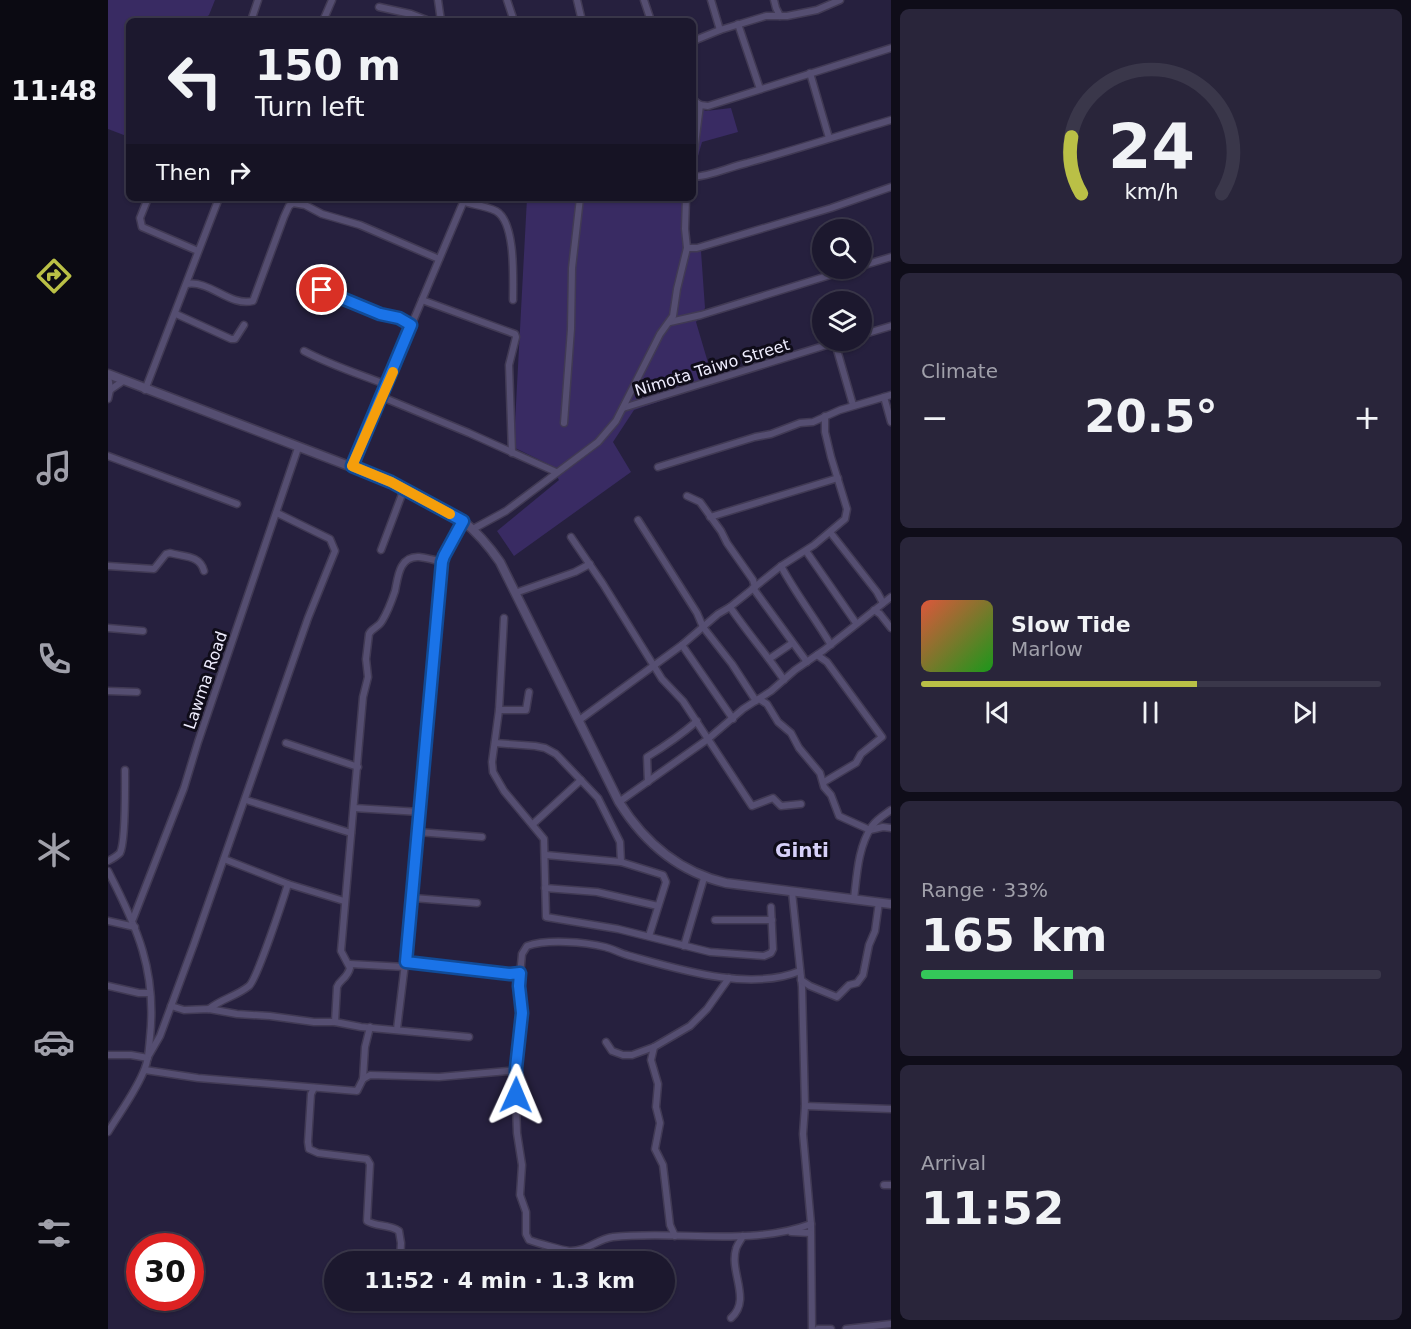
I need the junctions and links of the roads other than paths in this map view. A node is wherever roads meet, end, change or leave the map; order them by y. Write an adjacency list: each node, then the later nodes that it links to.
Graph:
1 (258, 0): 12 (street)
2 (332, 0): 13 (street)
3 (438, 0): 15 (street)
4 (507, 0): 16 (street)
5 (577, 0): 17 (street)
6 (644, 0): 18 (street)
7 (711, 0): 20 (street)
8 (774, 0): 11 (street)
9 (840, 0): 11 (street)
10 (379, 7): 14 (street)
11 (781, 16): 19 (street)
12 (252, 18)
13 (324, 18)
14 (421, 18)
15 (441, 18)
16 (513, 18)
17 (581, 18)
18 (650, 18)
19 (738, 24): 20 (street); 24 (street)
20 (720, 30): 21 (street)
21 (696, 40)
22 (891, 48): 23 (street)
23 (810, 74): 24 (street); 29 (street)
24 (760, 89): 26 (street)
25 (696, 102): 26 (street)
26 (700, 105): 28 (street)
27 (891, 120): 29 (street)
28 (696, 136)
29 (829, 138): 30 (street)
30 (696, 177)
31 (891, 188): 38 (street)
32 (147, 201): 39 (street)
33 (218, 201): 39 (street)
34 (465, 201): 41 (street)
35 (468, 201): 47 (street)
36 (580, 201): 69 (street)
37 (686, 201): 38 (street)
38 (687, 248): 49 (street)
39 (198, 251): 44 (street)
40 (891, 257): 42 (street)
41 (439, 259): 44 (street); 46 (street)
42 (872, 263)
43 (818, 279): 49 (street)
44 (187, 284): 48 (street)
45 (315, 291): 51 (street)
46 (422, 300): 51 (street); 71 (street)
47 (513, 300)
48 (176, 314): 50 (street); 61 (street)
49 (669, 322): 66 (street)
50 (244, 325)
51 (411, 325): 59 (street)
52 (891, 326): 53 (street)
53 (872, 332)
54 (812, 350): 66 (street, Nimota Taiwo Street)
55 (303, 351): 59 (street)
56 (837, 351): 65 (street)
57 (108, 375): 58 (main road); 60 (street)
58 (123, 381): 60 (street); 61 (main road)
59 (387, 385): 63 (street)
60 (110, 390): 64 (street)
61 (145, 390): 70 (main road)
62 (887, 396): 65 (street); 68 (street)
63 (382, 397): 71 (street); 73 (street)
64 (108, 399)
65 (853, 405): 67 (street)
66 (623, 408): 75 (street)
67 (825, 416): 74 (street); 76 (street)
68 (891, 422)
69 (564, 423)
70 (298, 448): 73 (main road); 80 (street, Lawma Road)
71 (512, 453): 75 (street)
72 (108, 456): 79 (street)
73 (352, 466): 77 (main road)
74 (658, 467)
75 (555, 472): 84 (street)
76 (838, 478): 81 (street); 85 (street)
77 (404, 489): 83 (main road); 87 (street)
78 (687, 496): 81 (street)
79 (237, 504)
80 (277, 513): 130 (street); 161 (street, Lawma Road)
81 (710, 517): 94 (street)
82 (638, 520): 102 (street)
83 (463, 521): 84 (main road); 89 (street)
84 (473, 529): 95 (main road)
85 (830, 532): 88 (street); 97 (street)
86 (571, 537): 90 (street)
87 (381, 550)
88 (806, 551): 92 (street); 101 (street)
89 (442, 562): 125 (street); 135 (street)
90 (590, 564): 95 (street); 112 (street)
91 (108, 566): 93 (street)
92 (781, 566): 94 (street); 108 (street)
93 (204, 571)
94 (754, 588): 98 (street); 106 (street)
95 (515, 593): 120 (main road)
96 (891, 597): 97 (street)
97 (883, 603): 99 (street)
98 (730, 607): 102 (street); 110 (street)
99 (874, 610): 101 (street); 104 (street)
100 (504, 618): 118 (street)
101 (856, 623): 108 (street)
102 (703, 627): 107 (street); 117 (street)
103 (108, 628): 105 (street)
104 (891, 628)
105 (143, 631)
106 (791, 644): 110 (street); 111 (street)
107 (682, 645): 112 (street); 119 (street)
108 (831, 645): 109 (street)
109 (816, 655): 111 (street); 129 (street)
110 (769, 659): 113 (street)
111 (807, 662): 113 (street)
112 (654, 664): 120 (street); 121 (street)
113 (784, 680): 117 (street)
114 (108, 691): 115 (street)
115 (137, 692)
116 (529, 693): 118 (street)
117 (757, 700): 119 (street); 129 (street)
118 (500, 710): 124 (street)
119 (733, 718): 122 (street)
120 (578, 721): 131 (main road)
121 (697, 721): 122 (street); 128 (street)
122 (708, 739): 128 (street); 132 (street)
123 (286, 743): 125 (street)
124 (495, 743): 127 (street); 137 (street)
125 (358, 767): 133 (street)
126 (125, 770): 146 (street)
127 (581, 780): 137 (street); 147 (street)
128 (648, 782): 131 (street)
129 (824, 782): 140 (street)
130 (246, 800): 142 (street); 145 (street)
131 (619, 801): 149 (main road)
132 (801, 804)
133 (354, 808): 135 (street); 142 (street)
134 (891, 810): 136 (street)
135 (420, 812): 141 (street)
136 (877, 821): 138 (street); 140 (street)
137 (533, 824): 144 (street)
138 (882, 827): 139 (street); 140 (street)
139 (891, 828)
140 (870, 830): 154 (street)
141 (418, 832): 143 (street); 153 (street)
142 (351, 833): 155 (street)
143 (482, 837)
144 (546, 855): 147 (street); 151 (street)
145 (224, 859): 150 (street); 176 (street)
146 (108, 861)
147 (621, 862): 159 (street)
148 (108, 871): 161 (street)
149 (704, 878): 152 (main road); 167 (street)
150 (288, 884): 155 (street); 177 (street)
151 (545, 888): 159 (street); 166 (street)
152 (792, 892): 154 (main road); 170 (street)
153 (413, 898): 157 (street); 169 (street)
154 (854, 899): 156 (main road)
155 (344, 901): 168 (street)
156 (879, 902): 158 (main road); 173 (street)
157 (477, 903)
158 (891, 904)
159 (658, 906): 166 (street)
160 (771, 907): 163 (street)
161 (133, 919): 165 (street)
162 (715, 920): 163 (street)
163 (772, 920): 167 (street)
164 (108, 921): 165 (street)
165 (135, 927): 175 (street)
166 (648, 936): 167 (street)
167 (684, 946)
168 (350, 964): 169 (street); 178 (street)
169 (405, 964): 171 (street); 180 (street)
170 (800, 971): 172 (street); 173 (street)
171 (520, 973): 172 (street); 189 (street)
172 (729, 978): 185 (street)
173 (801, 980): 192 (street)
174 (108, 986): 175 (street)
175 (150, 993): 181 (street)
176 (171, 1006): 177 (street); 182 (street)
177 (209, 1010): 178 (street)
178 (335, 1022): 179 (street)
179 (370, 1027): 180 (street); 190 (street)
180 (397, 1029): 183 (street)
181 (151, 1032): 182 (street); 187 (street)
182 (160, 1036): 187 (street)
183 (469, 1037)
184 (606, 1042): 185 (street)
185 (654, 1047): 199 (street)
186 (108, 1055): 187 (street)
187 (148, 1056): 188 (street)
188 (145, 1070): 191 (street); 194 (street)
189 (516, 1073): 190 (street); 199 (street)
190 (367, 1077): 191 (street)
191 (314, 1088): 201 (street)
192 (805, 1106): 193 (street); 196 (street)
193 (891, 1109)
194 (112, 1120): 195 (street)
195 (108, 1132)
196 (811, 1224): 197 (street); 198 (street)
197 (790, 1231): 198 (street); 200 (street)
198 (810, 1233): 204 (street)
199 (675, 1236): 200 (street)
200 (743, 1236): 202 (street)
201 (401, 1251)
202 (731, 1318)
203 (891, 1323): 207 (street)
204 (812, 1329)
205 (818, 1329): 206 (street)
206 (831, 1329)
207 (846, 1329)

